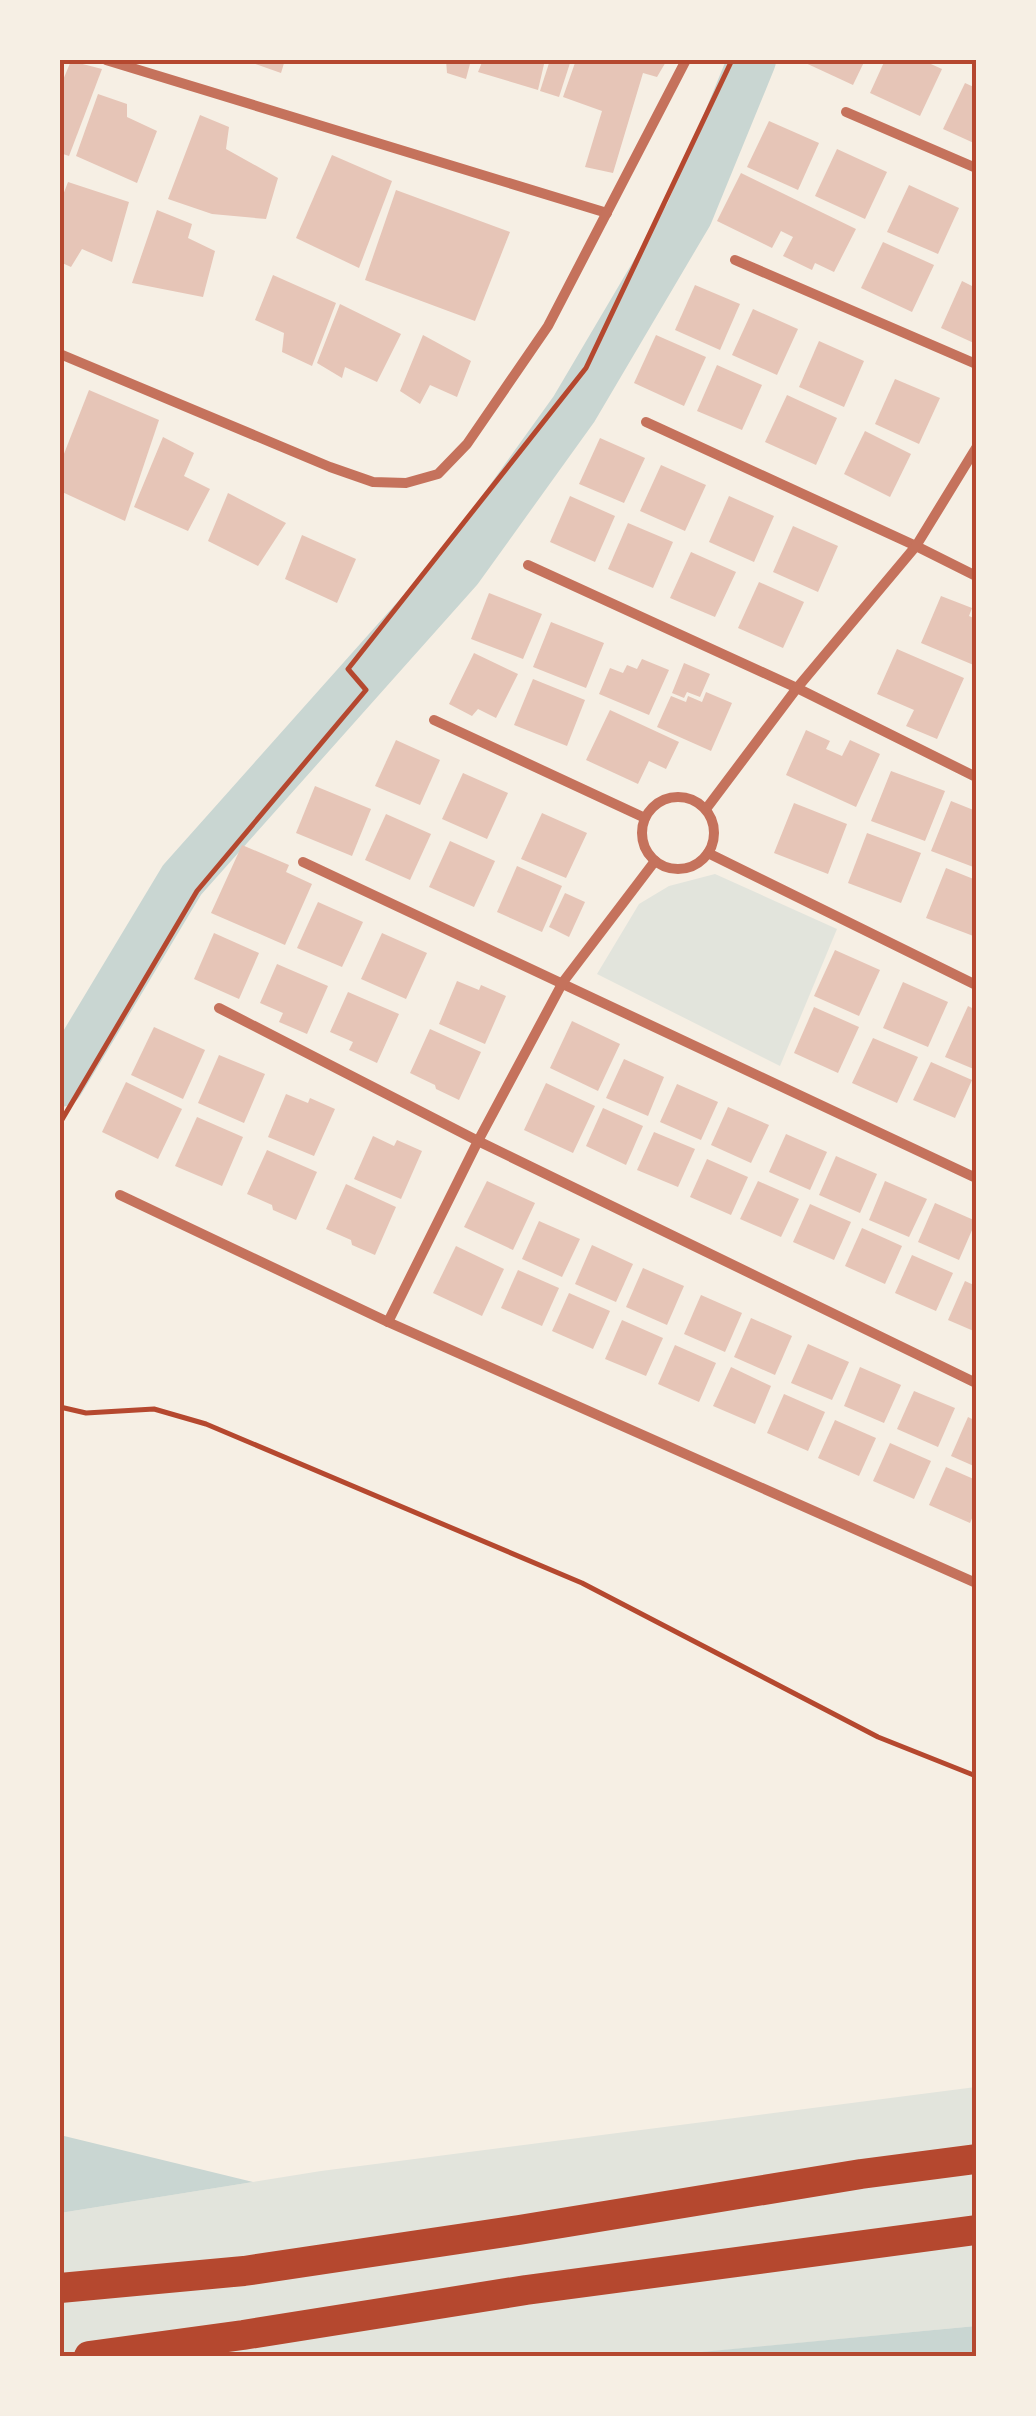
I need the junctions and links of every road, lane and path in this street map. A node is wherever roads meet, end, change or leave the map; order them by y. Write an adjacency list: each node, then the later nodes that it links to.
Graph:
1 (106, 60): 6 (street)
2 (686, 60): 6 (street)
3 (732, 60): 26 (path)
4 (846, 112): 5 (street)
5 (976, 168)
6 (607, 212): 8 (street)
7 (735, 260): 9 (street)
8 (60, 354)
9 (976, 364)
10 (646, 422): 12 (street)
11 (976, 448): 12 (street)
12 (916, 546): 14 (street); 15 (street)
13 (528, 565): 15 (street)
14 (976, 576)
15 (798, 688): 17 (street); 18 (street)
16 (434, 720): 19 (street)
17 (976, 776)
18 (706, 809): 19 (street); 20 (street)
19 (646, 818): 21 (street)
20 (708, 854): 21 (street); 24 (street)
21 (655, 861): 23 (street)
22 (303, 862): 23 (street)
23 (563, 982): 27 (street); 28 (street)
24 (976, 985)
25 (219, 1008): 27 (street)
26 (60, 1123)
27 (478, 1141): 30 (street); 31 (street)
28 (976, 1178)
29 (120, 1194): 30 (street)
30 (388, 1322): 33 (street)
31 (976, 1383)
32 (60, 1407): 34 (path)
33 (976, 1583)
34 (976, 1776)
35 (976, 2160): 37 (highway)
36 (976, 2230): 38 (highway)
37 (60, 2288)
38 (88, 2356)

